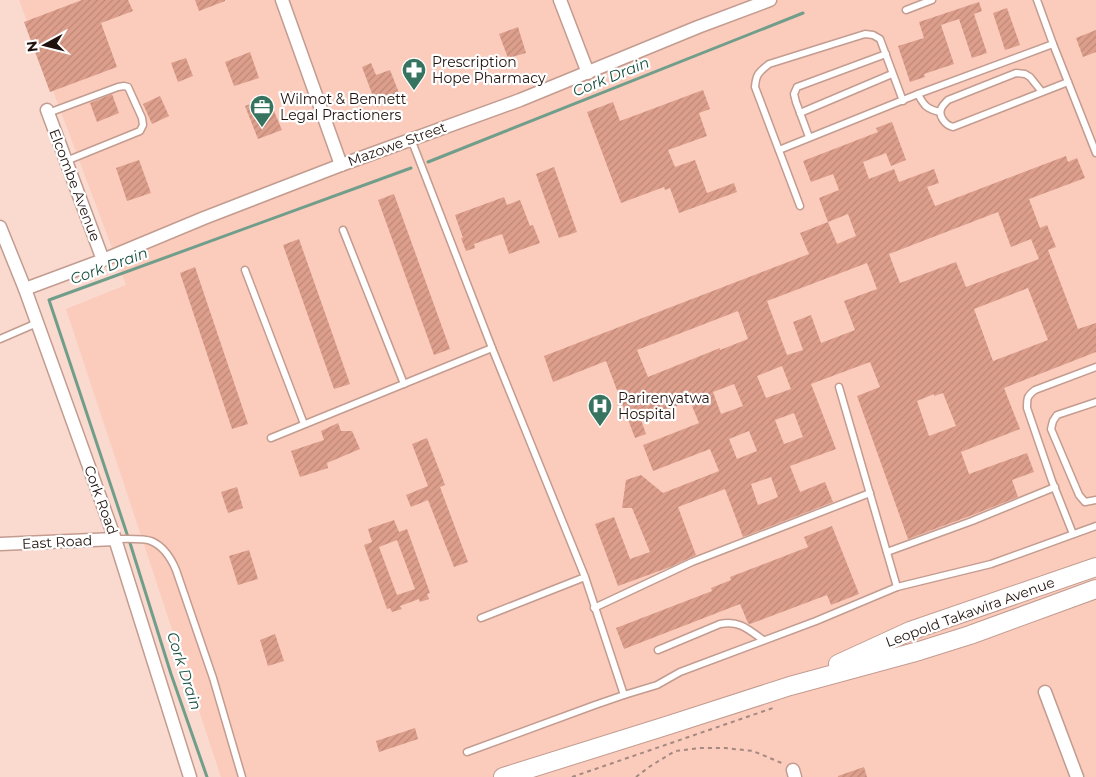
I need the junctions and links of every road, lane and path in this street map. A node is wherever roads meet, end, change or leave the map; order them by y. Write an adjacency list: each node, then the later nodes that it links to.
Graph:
1 (282, 0): 23 (street)
2 (560, 0): 9 (street)
3 (770, 0): 9 (street, Mazowe Street)
4 (932, 0): 6 (lane)
5 (1037, 0): 7 (lane)
6 (906, 10)
7 (1052, 44): 11 (lane); 13 (lane)
8 (886, 54): 10 (lane); 17 (lane); 20 (lane)
9 (588, 72): 19 (street, Mazowe Street)
10 (892, 74): 14 (lane); 17 (lane)
11 (1068, 82): 12 (lane); 21 (lane)
12 (1042, 92): 16 (lane); 16 (lane)
13 (918, 94): 14 (lane); 16 (lane)
14 (902, 101): 18 (lane)
15 (47, 112): 22 (street, Elcombe Avenue); 22 (lane)
16 (940, 112)
17 (800, 113): 18 (lane)
18 (809, 137): 20 (lane)
19 (411, 139): 23 (street, Mazowe Street); 32 (lane)
20 (779, 150): 24 (lane)
21 (1096, 153)
22 (66, 161): 27 (street, Elcombe Avenue)
23 (341, 165): 27 (street, Mazowe Street)
24 (800, 206)
25 (0, 227): 29 (street, Cork Road)
26 (343, 230): 34 (lane)
27 (103, 260): 29 (street, Mazowe Street)
28 (245, 270): 37 (lane)
29 (25, 289): 30 (street, Cork Road)
30 (37, 323): 31 (lane); 44 (street, Cork Road)
31 (0, 339)
32 (492, 348): 34 (lane); 48 (lane)
33 (1096, 366): 39 (lane)
34 (404, 384): 37 (lane)
35 (839, 387): 40 (lane)
36 (1096, 402): 41 (lane)
37 (304, 424): 38 (lane)
38 (270, 438)
39 (1055, 487): 43 (lane); 46 (lane)
40 (870, 494): 46 (lane); 51 (lane)
41 (1096, 500)
42 (1096, 526): 43 (lane)
43 (1073, 534): 49 (lane)
44 (115, 539): 45 (street, East Road); 60 (street, Cork Road); 61 (lane)
45 (0, 544)
46 (887, 552): 49 (lane)
47 (1096, 567): 55 (main road, Leopold Takawira Avenue)
48 (585, 577): 51 (lane); 52 (lane)
49 (897, 587): 53 (lane)
50 (1096, 589): 55 (main road, Leopold Takawira Avenue)
51 (594, 608): 57 (lane)
52 (481, 618)
53 (763, 640): 54 (lane); 57 (lane)
54 (658, 650)
55 (790, 686): 62 (main road, Leopold Takawira Avenue)
56 (1045, 692): 64 (street)
57 (624, 695): 58 (lane)
58 (467, 752)
59 (794, 773): 63 (path)
60 (190, 777)
61 (242, 777)
62 (503, 777)
63 (636, 777)
64 (1077, 777)

